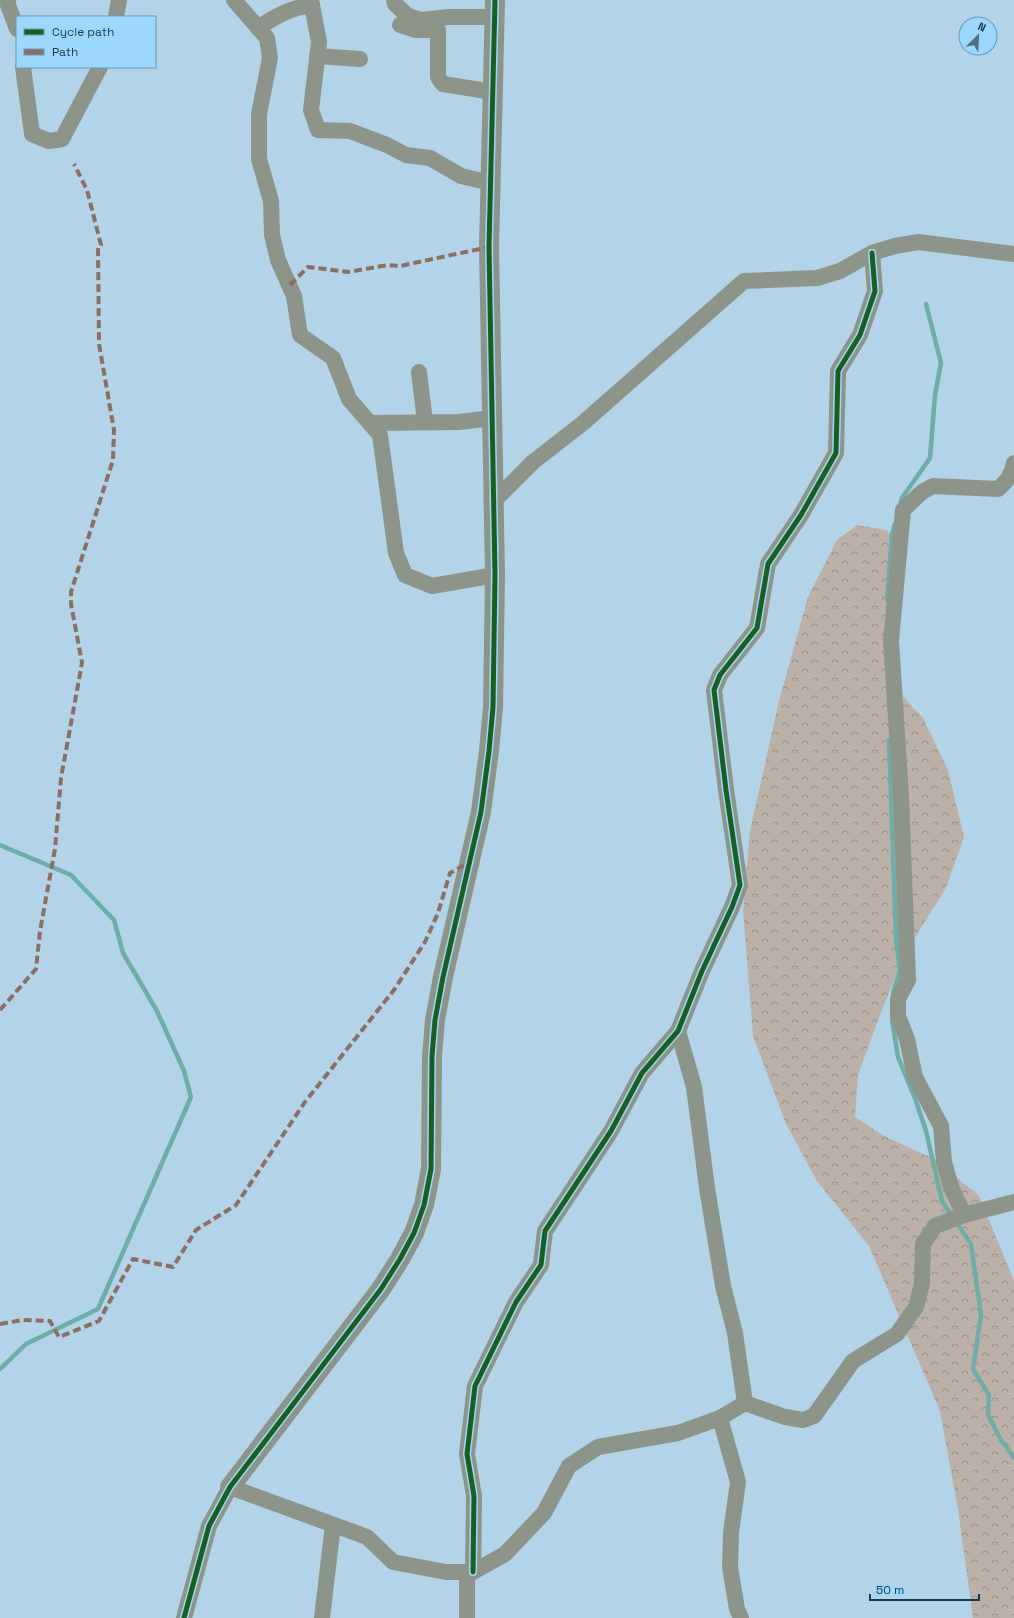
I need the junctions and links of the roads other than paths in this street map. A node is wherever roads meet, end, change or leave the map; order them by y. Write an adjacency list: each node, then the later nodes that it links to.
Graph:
1 (8, 0): 9 (street)
2 (119, 0): 7 (street)
3 (394, 0): 6 (street)
4 (239, 2): 10 (street)
5 (311, 2): 10 (street); 11 (street)
6 (495, 9): 15 (street)
7 (116, 16)
8 (400, 25): 15 (street)
9 (16, 26)
10 (258, 28): 22 (street)
11 (317, 56): 12 (street); 16 (street)
12 (360, 59)
13 (23, 68): 14 (street)
14 (99, 68)
15 (493, 92): 16 (street)
16 (491, 183): 20 (street)
17 (872, 254): 18 (street); 24 (street); 26 (street)
18 (1014, 254)
19 (419, 372): 21 (street)
20 (492, 418): 21 (street); 24 (street)
21 (424, 422): 22 (street)
22 (370, 423): 25 (street)
23 (1014, 463): 28 (street)
24 (494, 501): 25 (street)
25 (495, 575): 31 (street)
26 (678, 1031): 29 (street); 33 (street)
27 (1014, 1202): 28 (street)
28 (963, 1216): 29 (street)
29 (745, 1403): 30 (street)
30 (720, 1418): 33 (street); 37 (street)
31 (230, 1487): 32 (street); 34 (street)
32 (334, 1525): 33 (street); 35 (street)
33 (470, 1572): 36 (street)
34 (184, 1618)
35 (322, 1618)
36 (467, 1618)
37 (741, 1618)

